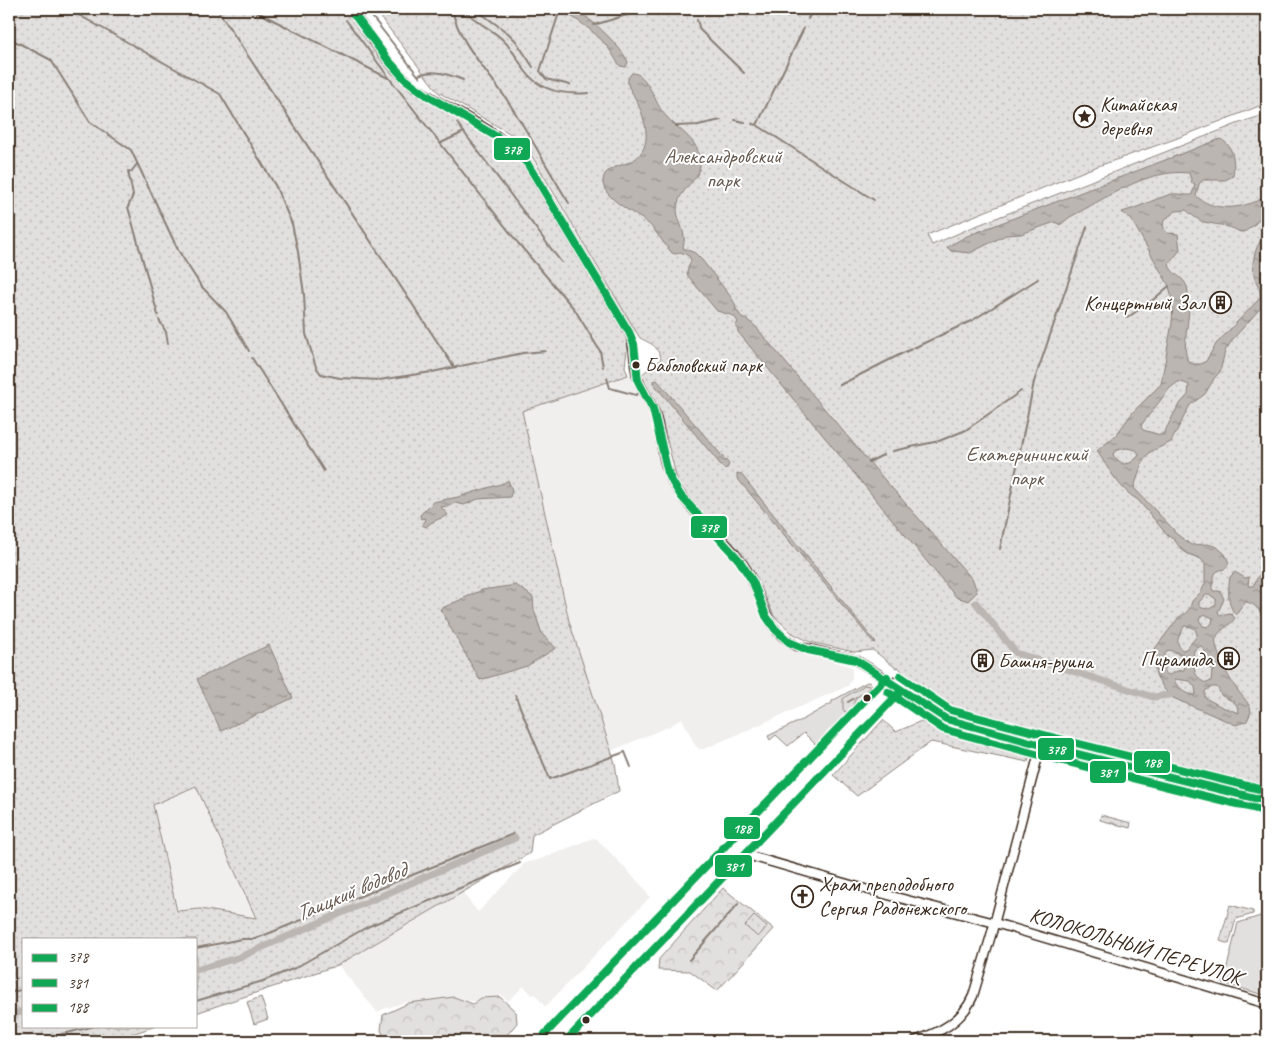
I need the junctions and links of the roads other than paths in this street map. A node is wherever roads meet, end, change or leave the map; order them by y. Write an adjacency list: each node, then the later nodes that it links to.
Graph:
1 (350, 9): 2 (street)
2 (894, 684): 3 (main road); 5 (main road)
3 (1041, 745): 4 (main road); 6 (street)
4 (1267, 801)
5 (737, 848): 6 (street, КОЛОКОЛЬНЫЙ ПЕРЕУЛОК); 8 (main road)
6 (995, 923): 7 (street, КОЛОКОЛЬНЫЙ ПЕРЕУЛОК); 9 (street)
7 (1267, 1004)
8 (552, 1041)
9 (914, 1041)

